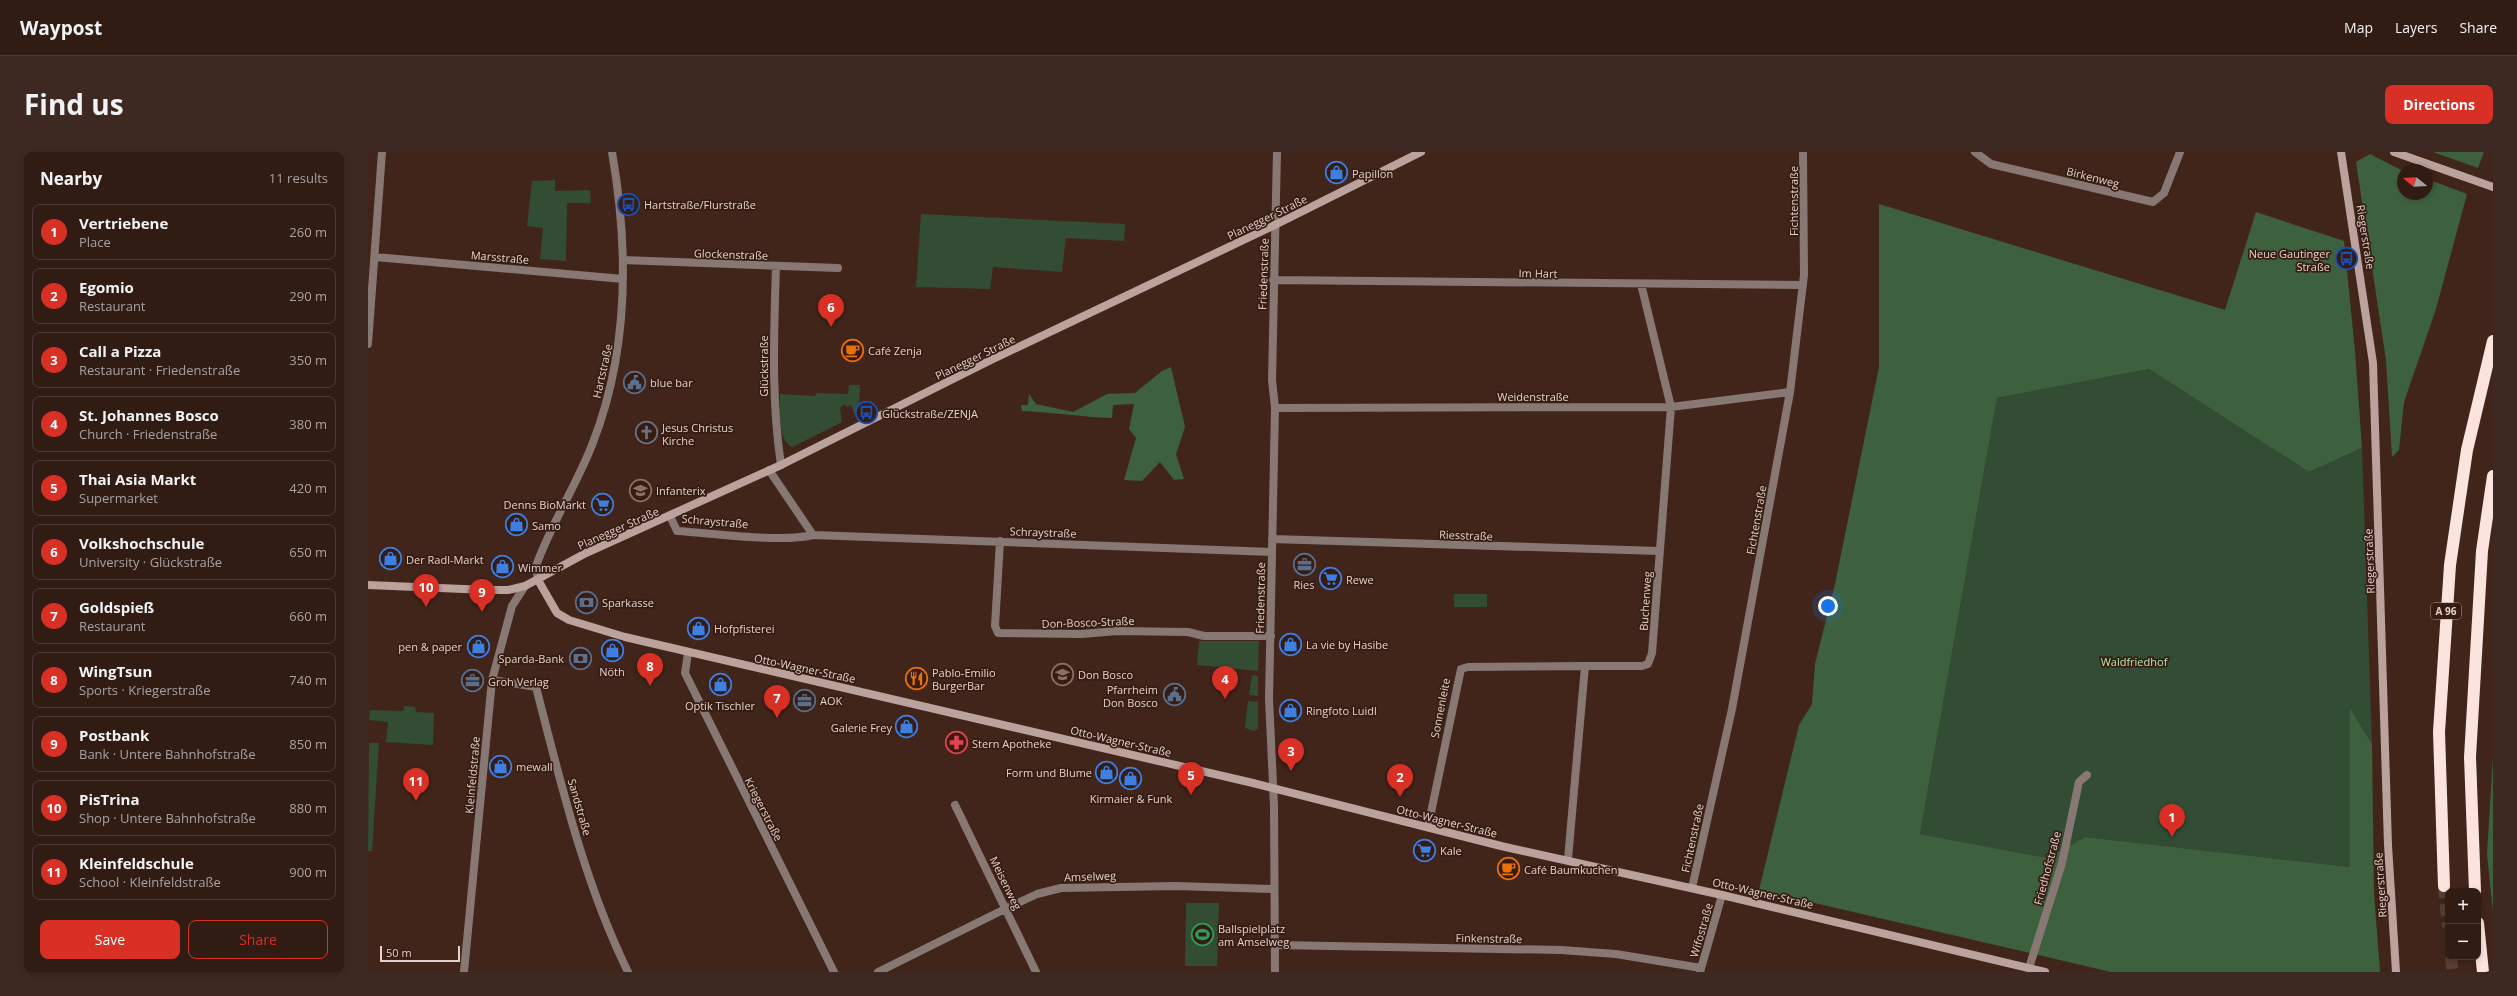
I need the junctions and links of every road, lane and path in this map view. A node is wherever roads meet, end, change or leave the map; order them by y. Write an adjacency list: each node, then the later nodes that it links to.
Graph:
1 (382, 152): 12 (street)
2 (612, 152): 13 (street, Hartstraße)
3 (1277, 152): 11 (street, Friedenstraße)
4 (1421, 152): 11 (street, Planegger Straße)
5 (1803, 152): 19 (street, Fichtenstraße)
6 (1975, 152): 7 (street, Birkenweg)
7 (2180, 152)
8 (2341, 152): 63 (street, Riegerstraße)
9 (2394, 152): 10 (street)
10 (2493, 188)
11 (1275, 225): 17 (street, Friedenstraße); 25 (street, Planegger Straße)
12 (375, 257): 16 (street, Marsstraße); 21 (street)
13 (623, 260): 14 (street, Glockenstraße); 16 (street, Hartstraße)
14 (776, 266): 15 (street, Glockenstraße); 25 (street, Glückstraße)
15 (838, 268)
16 (623, 279): 34 (street, Hartstraße)
17 (1273, 280): 18 (street, Im Hart); 24 (street, Friedenstraße)
18 (1640, 284): 19 (street, Im Hart); 23 (street, Buchenweg)
19 (1803, 285): 22 (street, Fichtenstraße)
20 (2493, 341): 46 (highway, A 96)
21 (368, 344)
22 (1790, 392): 23 (street, Weidenstraße); 47 (street, Fichtenstraße)
23 (1671, 407): 24 (street, Weidenstraße); 32 (street, Buchenweg)
24 (1274, 408): 30 (street, Friedenstraße)
25 (781, 464): 26 (street, Planegger Straße)
26 (769, 470): 28 (street, Planegger Straße); 29 (street)
27 (2493, 476): 48 (highway, A 96)
28 (670, 516): 29 (street, Schraystraße); 34 (street, Planegger Straße)
29 (809, 536): 31 (street, Schraystraße)
30 (1272, 539): 32 (street, Riesstraße); 33 (street, Friedenstraße)
31 (1000, 541): 33 (street, Schraystraße); 37 (street, Don-Bosco-Straße)
32 (1659, 551): 39 (street, Buchenweg)
33 (1272, 552): 37 (street, Friedenstraße)
34 (538, 580): 36 (street, Planegger Straße); 38 (street, Otto-Wagner-Straße)
35 (368, 585): 36 (street, Planegger Straße)
36 (525, 586): 40 (street, Kleinfeldstraße)
37 (1271, 636): 42 (street, Friedenstraße)
38 (688, 653): 42 (street, Otto-Wagner-Straße); 58 (street, Kriegerstraße)
39 (1585, 666): 44 (street, Sonnenleite); 45 (street)
40 (492, 680): 56 (street, Kleinfeldstraße); 57 (street, Sandstraße)
41 (2088, 775): 54 (street, Friedhofstraße)
42 (1273, 788): 44 (street, Otto-Wagner-Straße); 49 (street, Friedenstraße)
43 (955, 805): 51 (street, Meisenweg)
44 (1428, 827): 45 (street, Otto-Wagner-Straße)
45 (1568, 859): 47 (street, Otto-Wagner-Straße)
46 (2444, 886)
47 (1692, 888): 50 (street, Otto-Wagner-Straße)
48 (2475, 888)
49 (1274, 889): 51 (street, Amselweg); 53 (street, Friedenstraße)
50 (1722, 894): 54 (street, Otto-Wagner-Straße); 55 (street, Wifostraße)
51 (1007, 908): 59 (street, Amselweg); 60 (street, Meisenweg)
52 (2478, 924): 64 (highway)
53 (1275, 945): 55 (street, Finkenstraße); 61 (street, Friedenstraße)
54 (2029, 968): 62 (street, Otto-Wagner-Straße)
55 (1701, 970)
56 (464, 972)
57 (628, 972)
58 (834, 972)
59 (878, 972)
60 (1036, 972)
61 (1275, 972)
62 (2045, 972)
63 (2396, 972)
64 (2483, 972)

